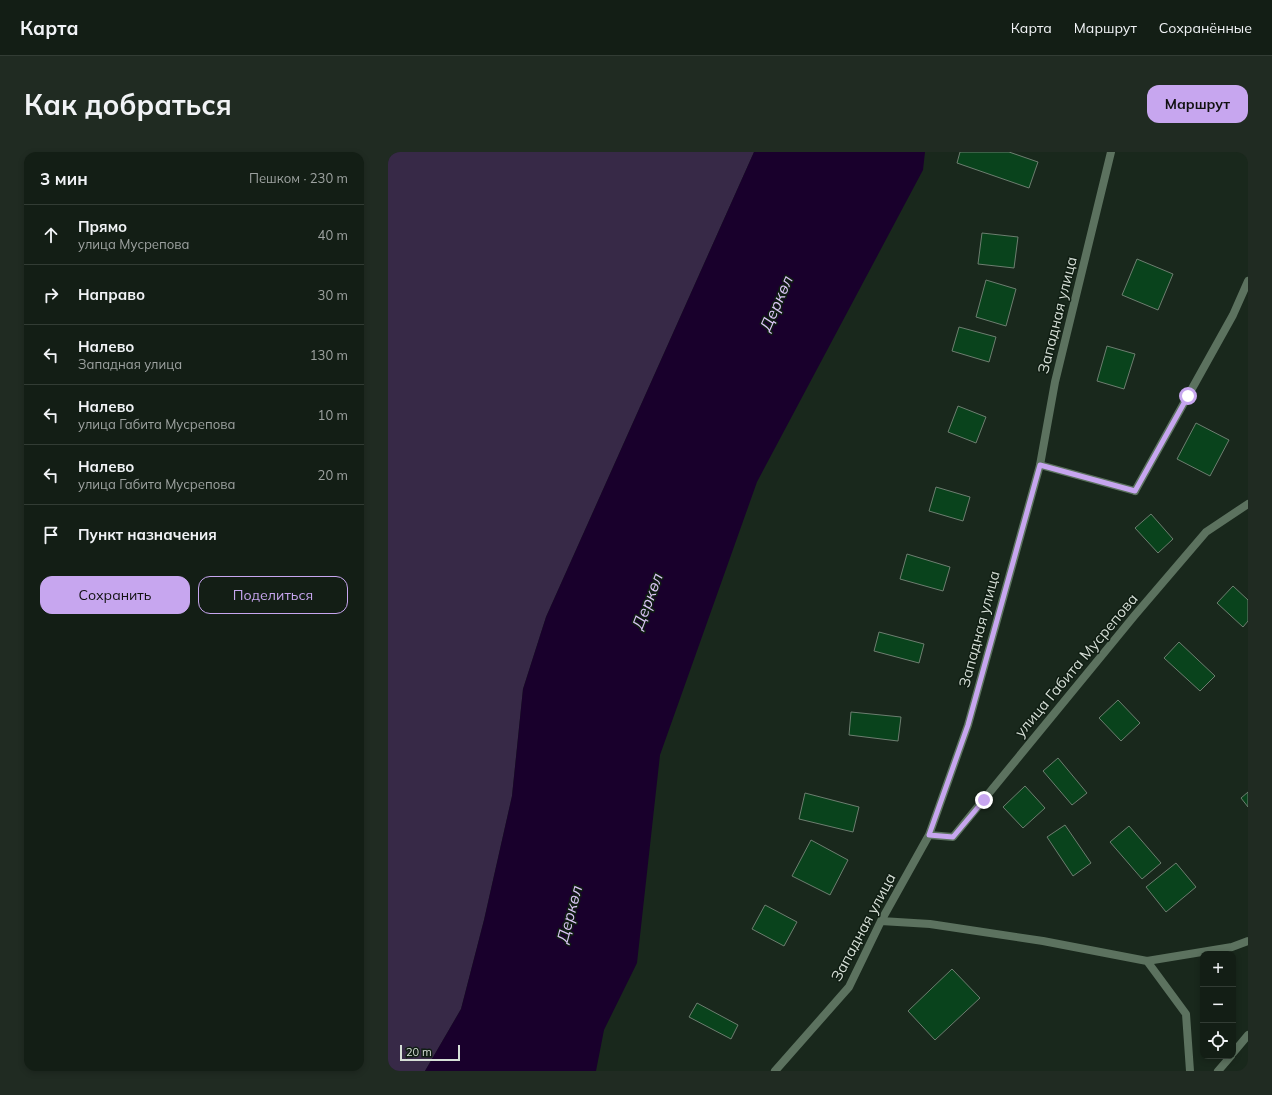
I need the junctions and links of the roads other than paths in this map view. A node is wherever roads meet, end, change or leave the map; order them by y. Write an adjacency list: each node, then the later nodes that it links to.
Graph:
1 (1111, 152): 3 (street, Западная улица)
2 (1248, 281): 3 (street)
3 (1040, 465): 5 (street, Западная улица)
4 (1248, 504): 5 (street, улица Габита Мусрепова)
5 (929, 835): 6 (street, Западная улица)
6 (881, 921): 8 (street); 12 (street, Западная улица)
7 (1248, 941): 8 (street)
8 (1147, 961): 13 (street)
9 (1248, 1035): 10 (street)
10 (1236, 1049)
11 (1228, 1059): 14 (street)
12 (775, 1071)
13 (1190, 1071)
14 (1218, 1071)

